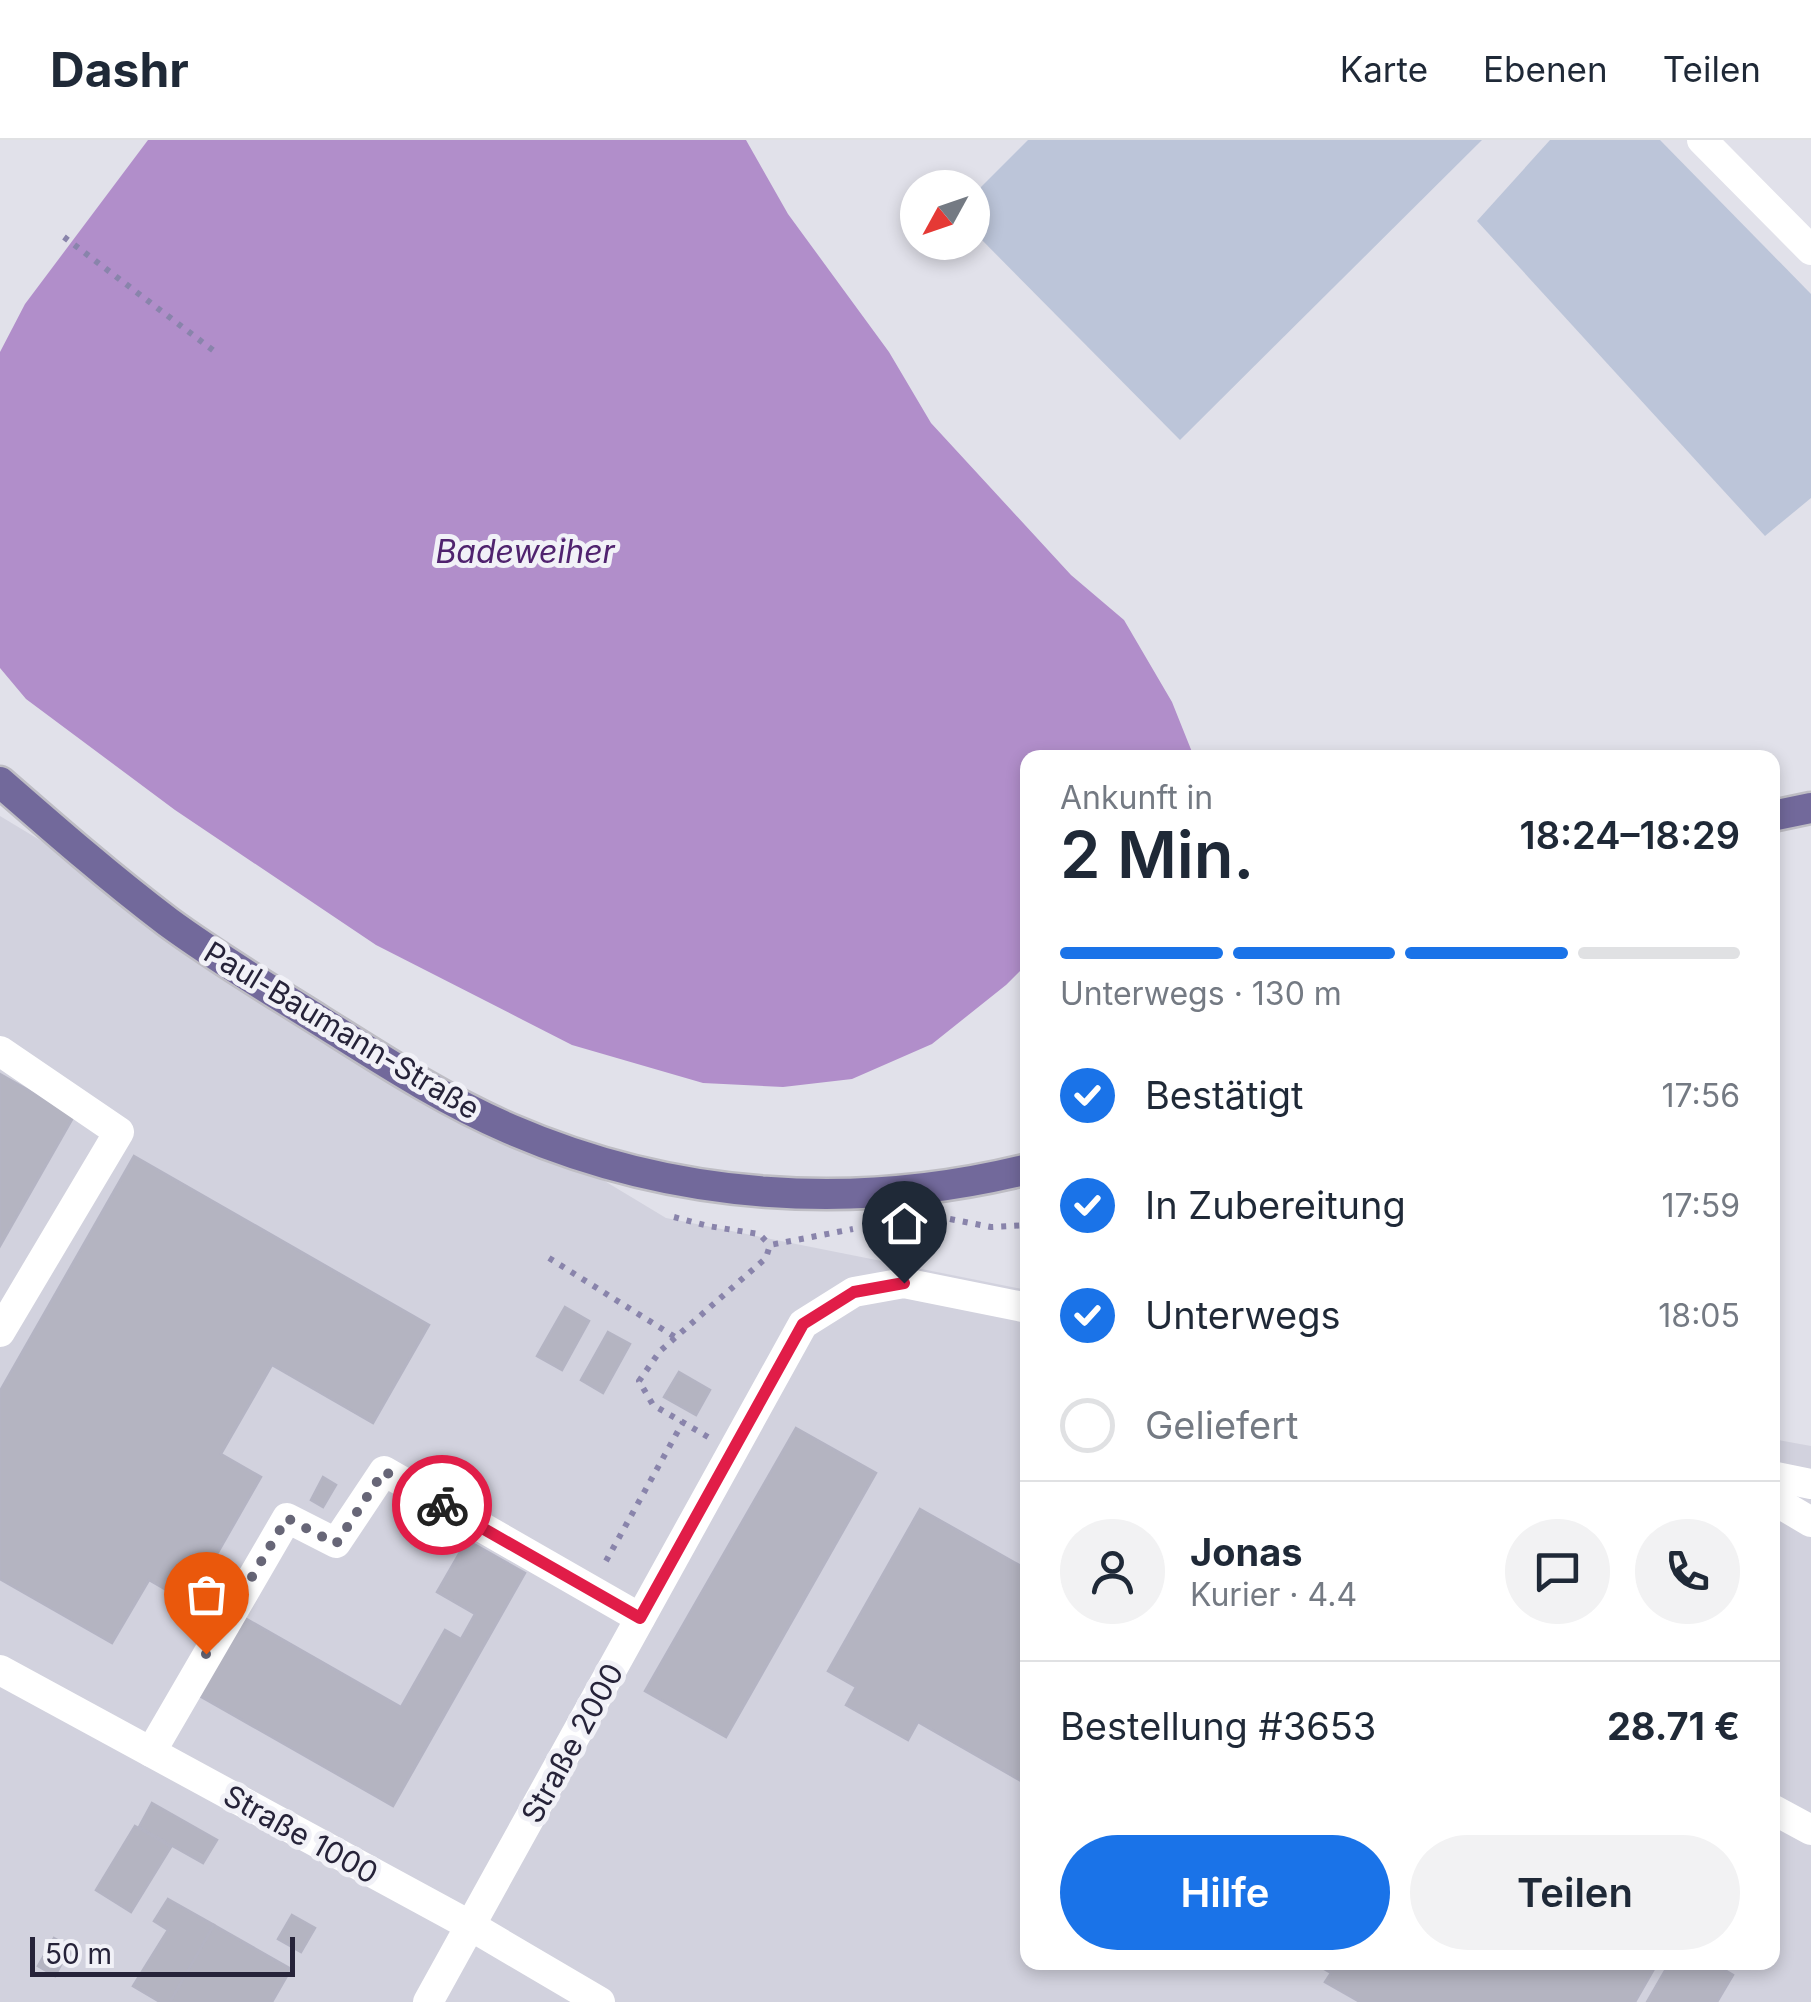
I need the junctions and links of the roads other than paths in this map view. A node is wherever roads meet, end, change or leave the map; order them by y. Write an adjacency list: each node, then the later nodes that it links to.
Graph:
1 (1702, 140): 2 (street)
2 (1811, 250)
3 (0, 782): 7 (main road, Paul-Baumann-Straße)
4 (1811, 808): 5 (main road)
5 (1780, 814)
6 (0, 1052): 9 (street)
7 (1020, 1170)
8 (1020, 1306): 14 (street, Straße 2000)
9 (0, 1332)
10 (1780, 1478): 11 (street)
11 (1811, 1484)
12 (1780, 1504): 13 (street)
13 (1811, 1522)
14 (640, 1618): 16 (street); 19 (street, Straße 2000)
15 (0, 1670): 16 (street, Straße 1000)
16 (151, 1752): 19 (street, Straße 1000)
17 (1780, 1813): 18 (street)
18 (1811, 1830)
19 (471, 1926): 20 (street, Straße 2000); 21 (street, Straße 1000)
20 (428, 2002)
21 (600, 2002)

